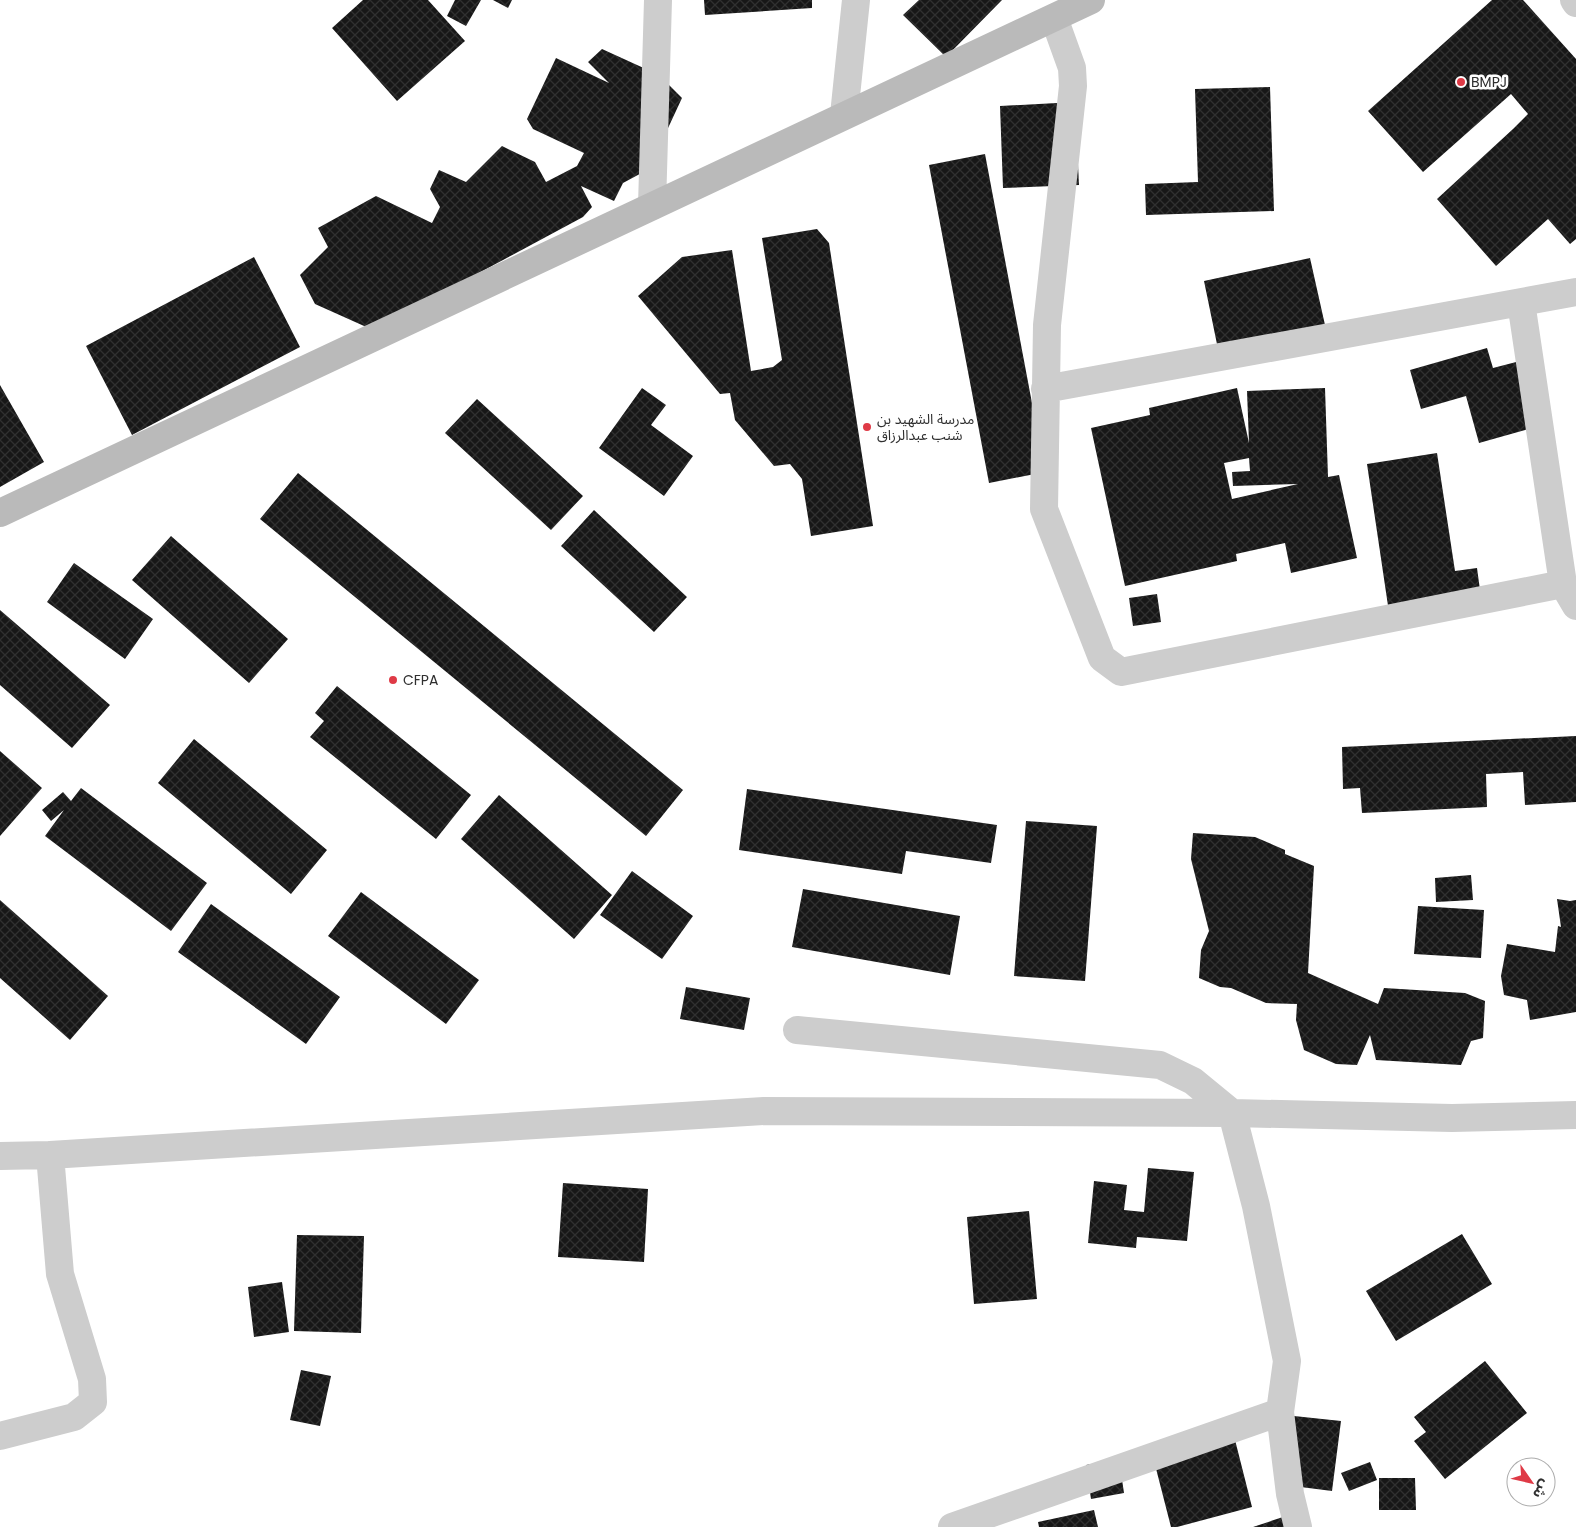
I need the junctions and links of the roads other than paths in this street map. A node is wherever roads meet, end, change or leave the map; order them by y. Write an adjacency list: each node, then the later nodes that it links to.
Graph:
1 (658, 0): 8 (street)
2 (856, 0): 7 (street)
3 (1091, 0): 6 (main road)
4 (1574, 0): 5 (street)
5 (1576, 4)
6 (1054, 18): 7 (main road); 11 (street)
7 (844, 115): 8 (main road)
8 (652, 206): 12 (main road)
9 (1576, 292): 10 (street)
10 (1521, 302): 11 (street); 13 (street)
11 (1045, 389): 13 (street)
12 (0, 513)
13 (1569, 595)
14 (797, 1030): 15 (street)
15 (1232, 1113): 16 (street); 17 (street); 19 (street)
16 (1576, 1114)
17 (50, 1155): 18 (street); 20 (street)
18 (0, 1156)
19 (1280, 1412): 21 (street); 22 (street)
20 (0, 1436)
21 (952, 1527)
22 (1298, 1527)

